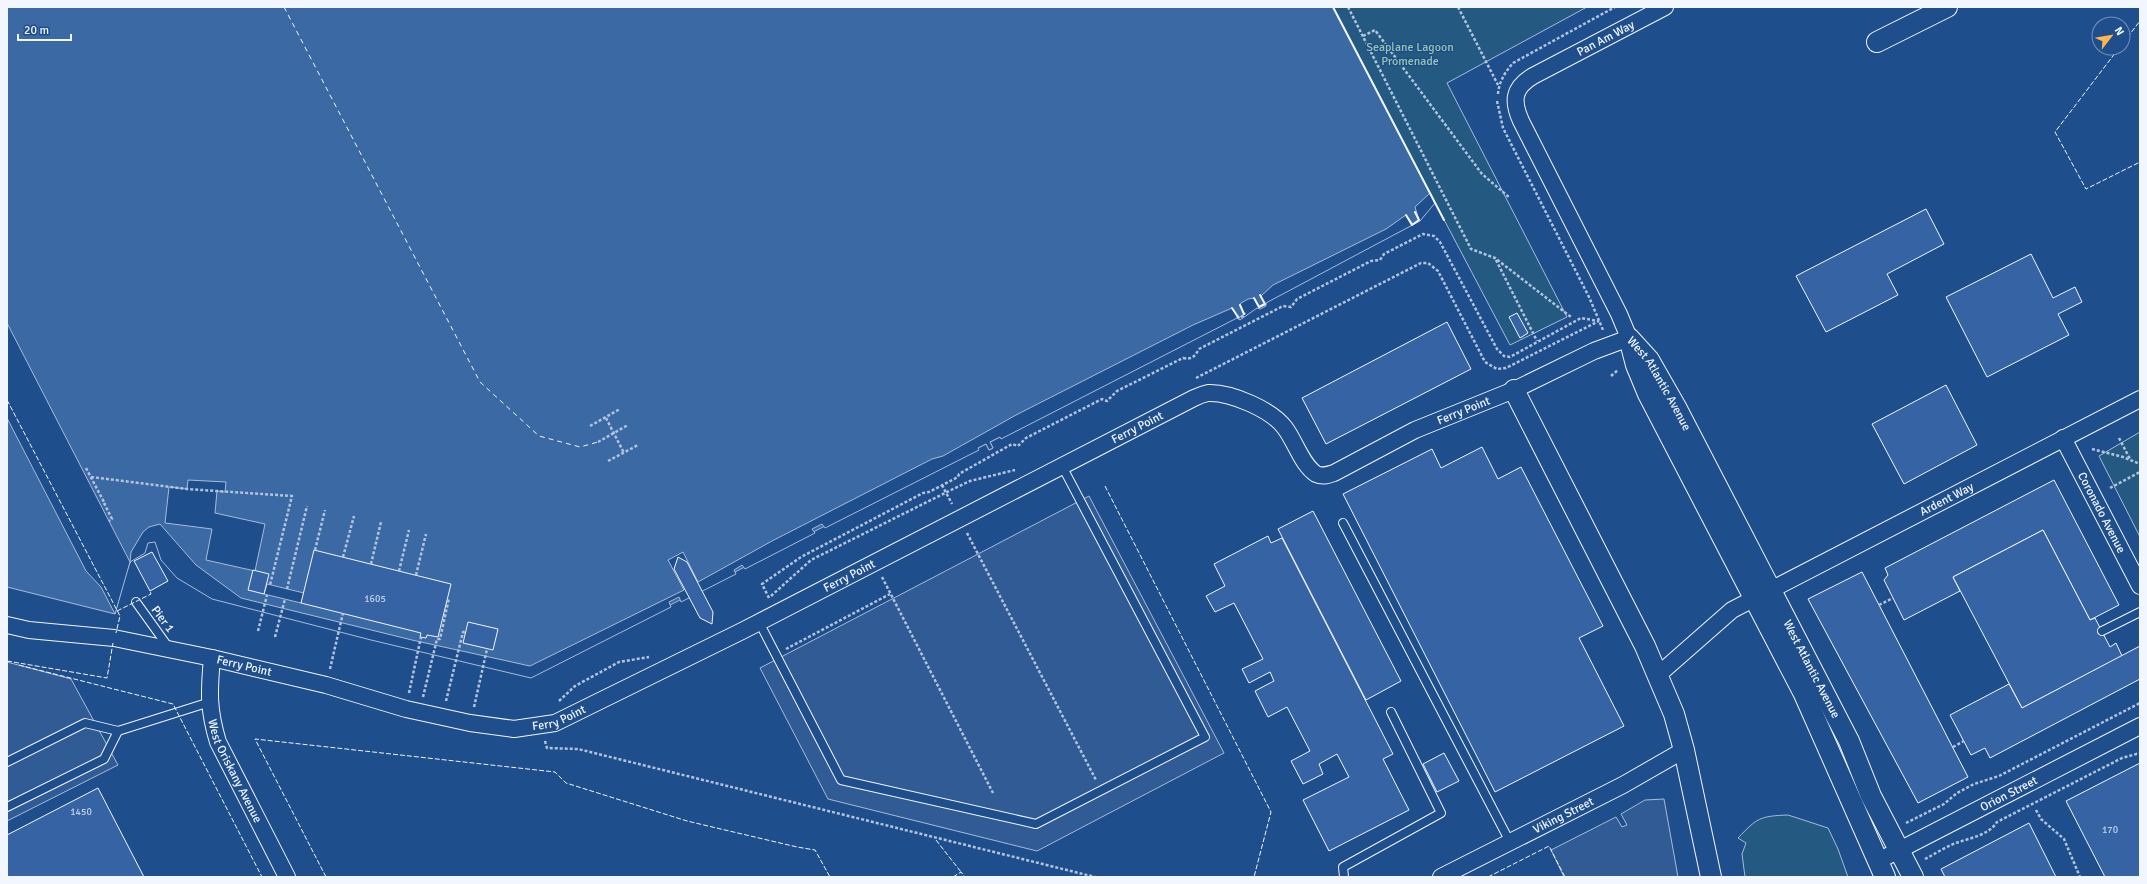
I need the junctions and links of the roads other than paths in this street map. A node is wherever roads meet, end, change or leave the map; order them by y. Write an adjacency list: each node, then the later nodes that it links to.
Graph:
1 (1665, 7): 4 (street, Pan Am Way)
2 (1946, 7): 3 (street)
3 (1877, 42)
4 (1629, 338): 5 (street, Ferry Point); 11 (street, West Atlantic Avenue)
5 (1514, 390): 8 (street, Ferry Point); 19 (street)
6 (2140, 399): 7 (street, Ardent Way)
7 (2063, 438): 10 (street, Coronado Avenue); 11 (street, Ardent Way)
8 (1062, 466): 14 (street, Ferry Point); 14 (lane)
9 (1343, 523): 27 (lane)
10 (2140, 586)
11 (1762, 594): 19 (street, Ardent Way); 28 (street, West Atlantic Avenue); 29 (street, West Atlantic Avenue)
12 (136, 602): 17 (lane, Pier 1)
13 (2140, 612): 16 (lane)
14 (759, 622): 18 (street, Ferry Point)
15 (7, 624): 17 (street, Ferry Point)
16 (2102, 631)
17 (171, 651): 18 (street, Ferry Point)
18 (212, 658): 20 (street, West Oriskany Avenue)
19 (1658, 675): 24 (street)
20 (210, 702): 23 (lane); 31 (street, West Oriskany Avenue)
21 (1391, 712): 32 (lane)
22 (2140, 726): 28 (street, Orion Street)
23 (118, 731): 25 (lane); 26 (lane)
24 (1684, 750): 27 (street, Viking Street); 34 (street)
25 (7, 762)
26 (7, 807)
27 (1510, 842): 33 (street, Viking Street)
28 (1898, 851): 29 (street, Orion Street); 30 (street, West Atlantic Avenue)
29 (1881, 869)
30 (1917, 869)
31 (287, 877)
32 (1344, 877)
33 (1441, 877)
34 (1711, 877)

